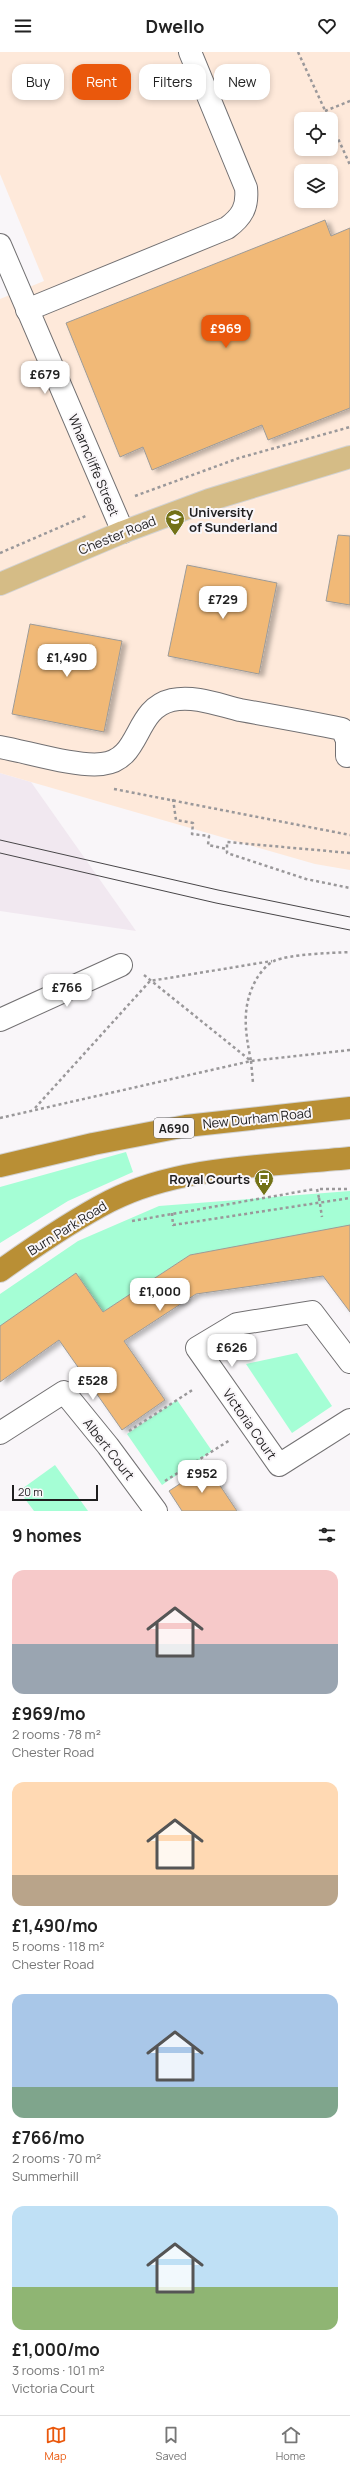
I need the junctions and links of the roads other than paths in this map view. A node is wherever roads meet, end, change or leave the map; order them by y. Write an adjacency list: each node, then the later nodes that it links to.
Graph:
1 (190, 52): 4 (street)
2 (0, 245): 3 (street, Wharncliffe Street)
3 (6, 274): 4 (street, Wharncliffe Street)
4 (27, 310): 6 (street, Wharncliffe Street)
5 (350, 457): 6 (main road, Chester Road)
6 (123, 532): 7 (main road, Chester Road)
7 (0, 584)
8 (0, 746): 9 (street)
9 (347, 756)
10 (121, 965): 11 (street)
11 (0, 1020)
12 (350, 1108): 14 (highway, New Durham Road / A690)
13 (350, 1158): 15 (highway, Burn Park Road)
14 (0, 1166)
15 (0, 1271)
16 (350, 1362): 17 (street, Victoria Court)
17 (350, 1420)
18 (0, 1433): 19 (street, Albert Court)
19 (150, 1502)

